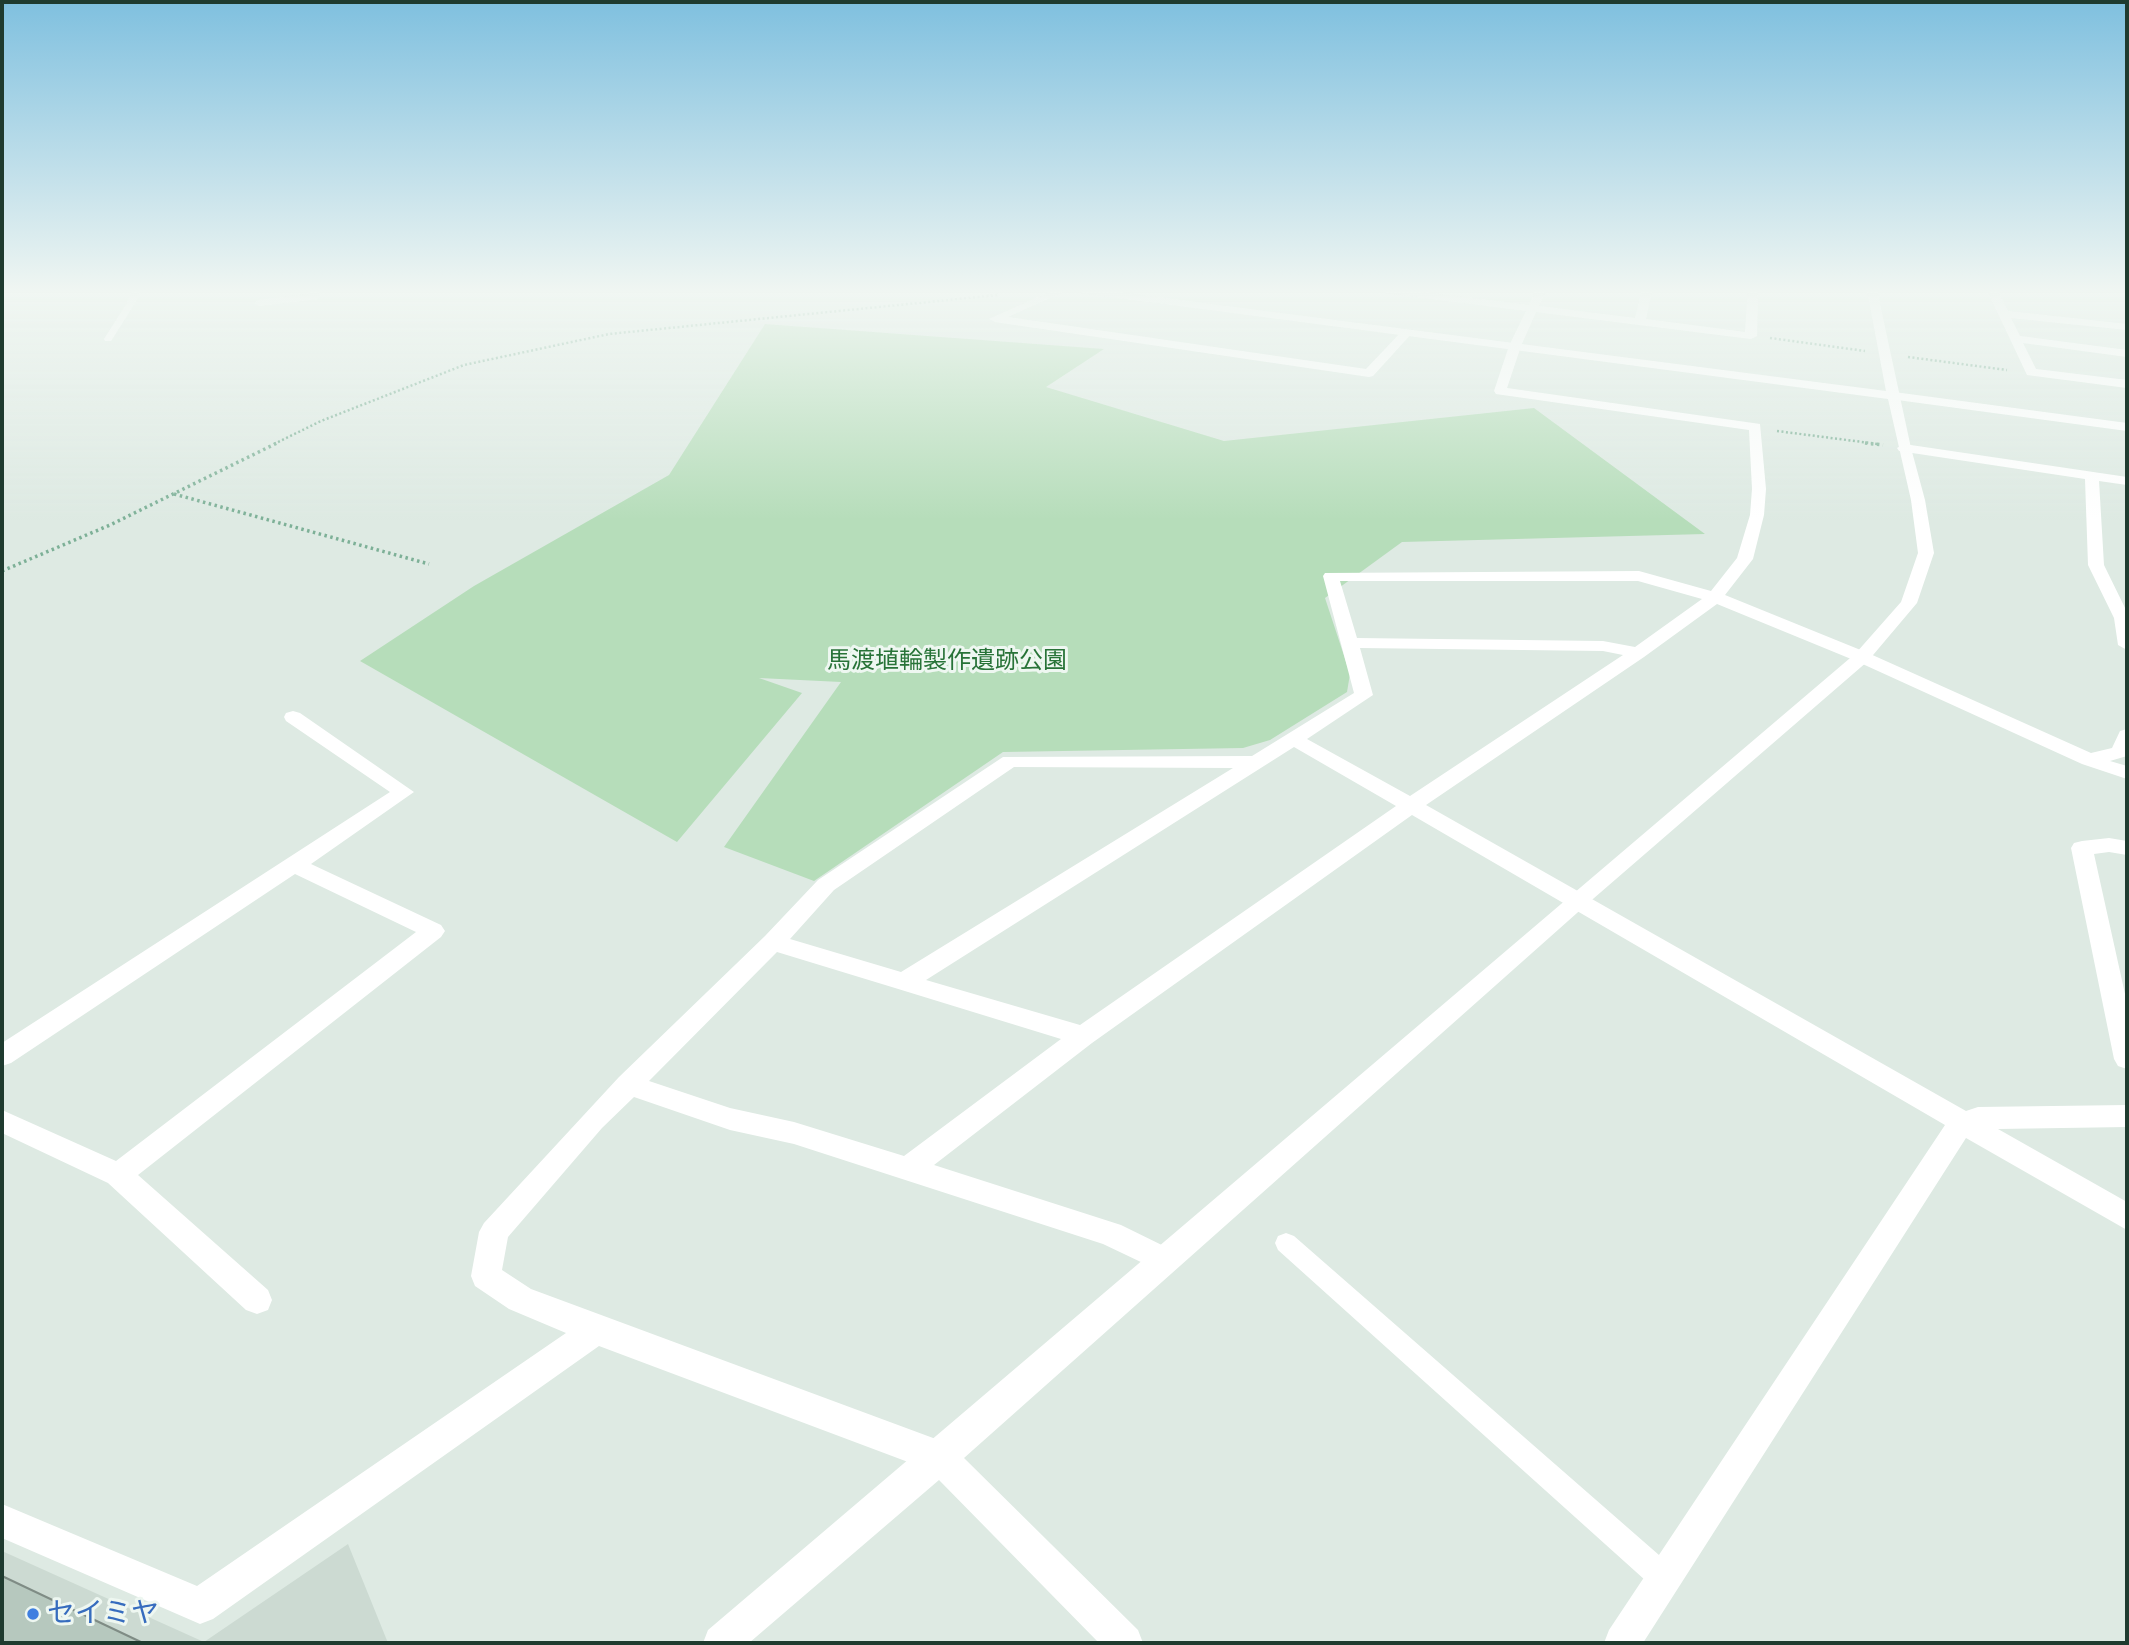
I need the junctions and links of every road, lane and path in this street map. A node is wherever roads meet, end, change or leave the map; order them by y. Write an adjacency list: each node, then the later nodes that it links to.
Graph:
1 (462, 367): 17 (path)
2 (1326, 367): 3 (street)
3 (1375, 367)
4 (1508, 367): 13 (street)
5 (1669, 367): 11 (street)
6 (1888, 367): 11 (street)
7 (1989, 367): 9 (path)
8 (2029, 367): 9 (street)
9 (2031, 372): 10 (street)
10 (2127, 384)
11 (1894, 397): 12 (street); 14 (street)
12 (2127, 427)
13 (1755, 428): 14 (path); 20 (street)
14 (1905, 448): 15 (street); 25 (street)
15 (2092, 476): 16 (street); 21 (street)
16 (2127, 481)
17 (173, 494): 18 (path); 19 (path)
18 (429, 565)
19 (2, 570)
20 (1715, 597): 22 (street); 24 (street); 25 (street)
21 (2124, 618): 23 (street)
22 (1352, 643): 24 (street); 28 (street)
23 (2127, 645)
24 (1638, 653): 32 (street)
25 (1863, 657): 29 (street); 35 (street)
26 (293, 717): 34 (street)
27 (2127, 735): 29 (street)
28 (1295, 740): 30 (street); 32 (street)
29 (2089, 760): 31 (street)
30 (1256, 762): 36 (street); 37 (street)
31 (2127, 773)
32 (1410, 806): 35 (street); 38 (street)
33 (2127, 848): 40 (street)
34 (293, 864): 39 (street); 46 (street)
35 (1578, 900): 44 (street); 49 (street)
36 (773, 942): 37 (street); 41 (street)
37 (904, 982): 38 (street)
38 (1083, 1036): 45 (street)
39 (2, 1056)
40 (2127, 1059)
41 (628, 1084): 45 (street); 51 (street)
42 (2127, 1116): 44 (street)
43 (2, 1121): 46 (street)
44 (1961, 1123): 47 (street); 54 (street)
45 (906, 1170): 49 (street)
46 (118, 1175): 50 (street)
47 (2127, 1217)
48 (1286, 1243): 54 (lane)
49 (1164, 1260): 52 (street)
50 (257, 1300)
51 (596, 1330): 52 (street); 53 (street)
52 (940, 1457): 55 (street); 56 (street)
53 (2, 1521)
54 (1665, 1579): 57 (street)
55 (721, 1643)
56 (1125, 1643)
57 (1622, 1643)

